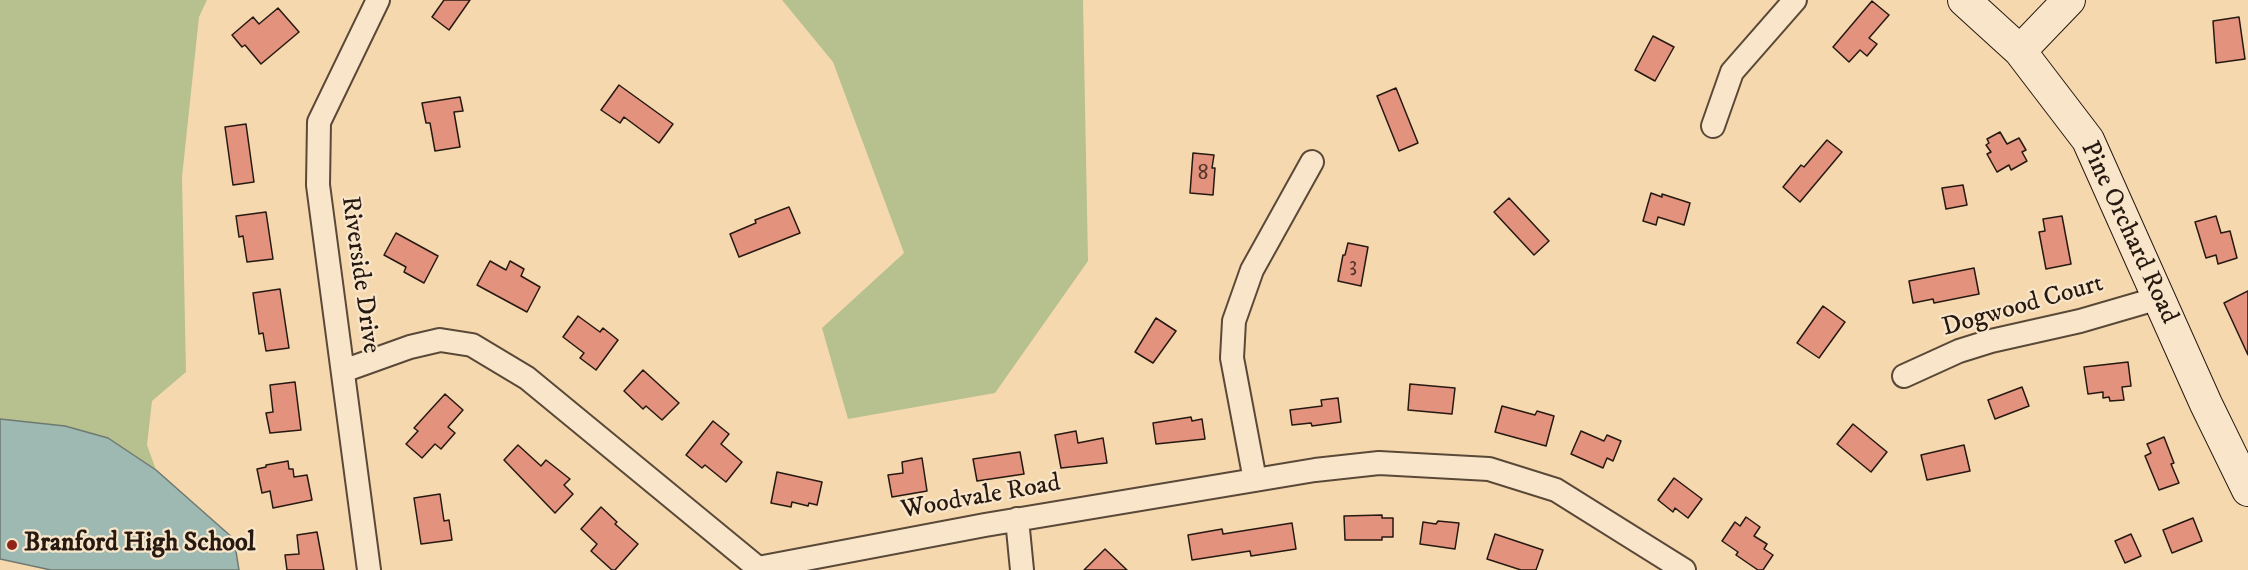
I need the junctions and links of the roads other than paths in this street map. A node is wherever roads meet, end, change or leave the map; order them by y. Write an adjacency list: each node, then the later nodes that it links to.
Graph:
1 (378, 0): 9 (street, Riverside Drive)
2 (1795, 0): 6 (street)
3 (1964, 0): 5 (street, Pine Orchard Road)
4 (2069, 0): 5 (street)
5 (2020, 51): 8 (street, Pine Orchard Road)
6 (1713, 126)
7 (1312, 162): 11 (street)
8 (2158, 298): 10 (street, Dogwood Court); 12 (street, Pine Orchard Road)
9 (343, 371): 14 (street, Woodvale Road); 15 (street, Riverside Drive)
10 (1904, 376)
11 (1255, 480): 13 (street, Woodvale Road); 17 (street, Woodvale Road)
12 (2248, 490)
13 (1017, 519): 14 (street, Woodvale Road); 16 (street)
14 (768, 568)
15 (369, 570)
16 (1022, 570)
17 (1684, 570)

